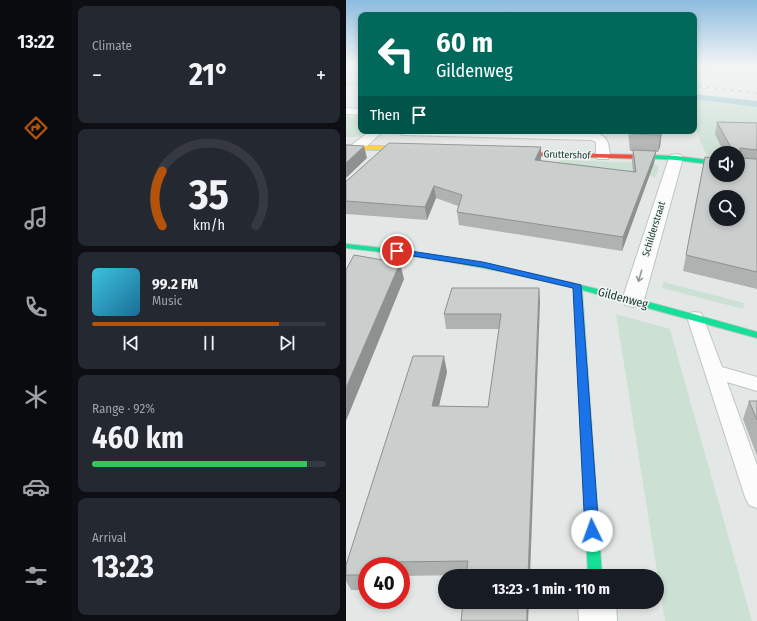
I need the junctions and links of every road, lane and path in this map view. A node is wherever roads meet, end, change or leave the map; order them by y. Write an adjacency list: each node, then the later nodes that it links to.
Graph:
1 (346, 111): 2 (street)
2 (358, 112)
3 (372, 134): 5 (street)
4 (517, 134): 9 (street, Gruttershof)
5 (352, 147): 6 (street)
6 (386, 149): 7 (street); 12 (street)
7 (426, 150)
8 (505, 153): 9 (street, Gruttershof)
9 (603, 156): 10 (street, Gruttershof)
10 (676, 158): 11 (street, Gruttershof); 15 (street, Schilderstraat, one-way to 15)
11 (709, 162)
12 (372, 163)
13 (347, 248): 14 (street, Gildenweg)
14 (578, 286): 15 (street, Gildenweg); 21 (street)
15 (632, 300): 16 (street, Gildenweg)
16 (695, 317): 17 (street, Gildenweg); 18 (lane)
17 (757, 335)
18 (714, 372): 19 (lane); 20 (lane)
19 (757, 384)
20 (757, 497)
21 (595, 569)
22 (597, 609): 23 (street)
23 (598, 621)

